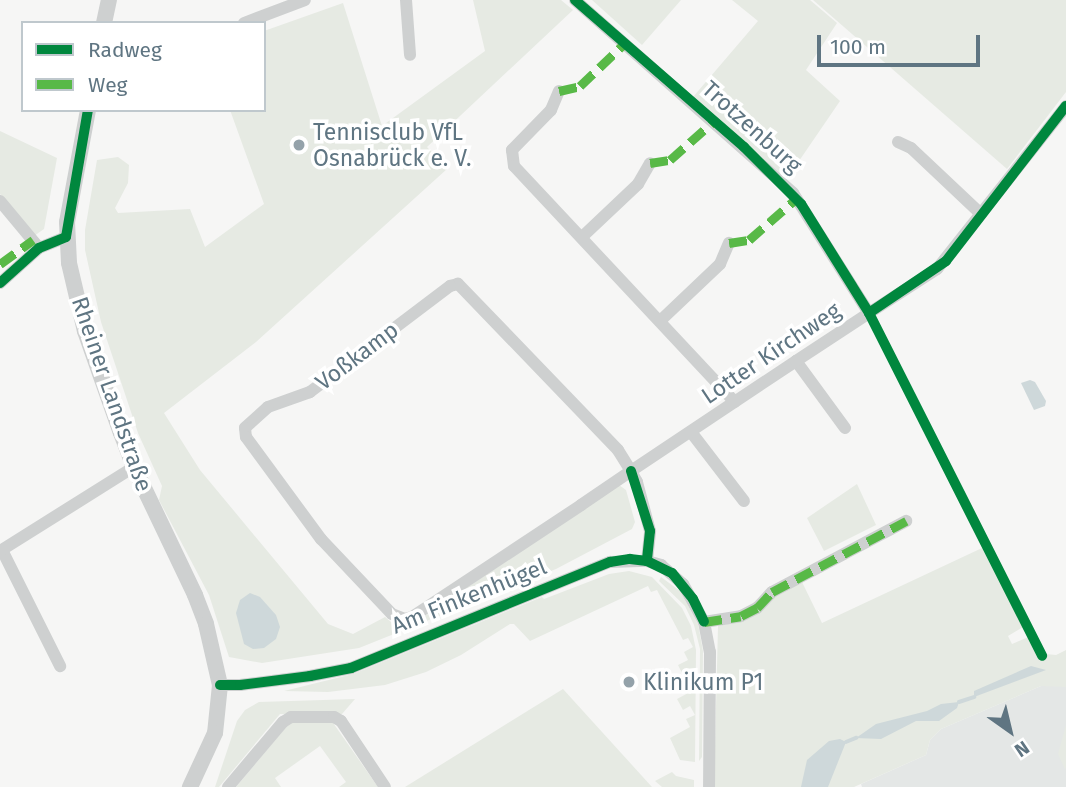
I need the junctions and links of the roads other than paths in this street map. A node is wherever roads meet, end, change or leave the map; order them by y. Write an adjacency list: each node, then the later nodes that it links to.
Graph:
1 (109, 0): 5 (street)
2 (406, 0): 7 (street)
3 (575, 0): 20 (street, Trotzenburg)
4 (298, 1): 6 (street)
5 (104, 21)
6 (249, 21)
7 (410, 55)
8 (559, 91): 16 (street)
9 (1066, 106): 14 (street, Lotter Kirchweg)
10 (88, 112): 15 (street, Rheiner Landstraße)
11 (898, 142): 14 (street)
12 (650, 163): 16 (street)
13 (0, 201): 18 (street)
14 (981, 214): 20 (street, Lotter Kirchweg)
15 (66, 237): 18 (street); 26 (street, Rheiner Landstraße)
16 (582, 237): 21 (street)
17 (729, 243): 21 (street)
18 (39, 248): 19 (street)
19 (0, 283)
20 (869, 313): 22 (street, Lotter Kirchweg)
21 (660, 321): 23 (street)
22 (796, 361): 23 (street, Lotter Kirchweg); 24 (street, Lotter Kirchweg)
23 (735, 402): 25 (street, Lotter Kirchweg)
24 (845, 428)
25 (691, 432): 27 (street, Lotter Kirchweg); 28 (street, Lotter Kirchweg)
26 (134, 467): 30 (street); 35 (street, Rheiner Landstraße)
27 (631, 471): 31 (street); 32 (street, Lotter Kirchweg); 32 (street, Voßkamp)
28 (744, 501)
29 (906, 521): 33 (street)
30 (1, 551): 34 (street)
31 (646, 561): 33 (street); 35 (street, Am Finkenhügel)
32 (397, 617)
33 (704, 622): 39 (street)
34 (60, 666)
35 (220, 685): 36 (street, Rheiner Landstraße)
36 (190, 787)
37 (228, 787): 38 (street)
38 (385, 787)
39 (709, 787)

